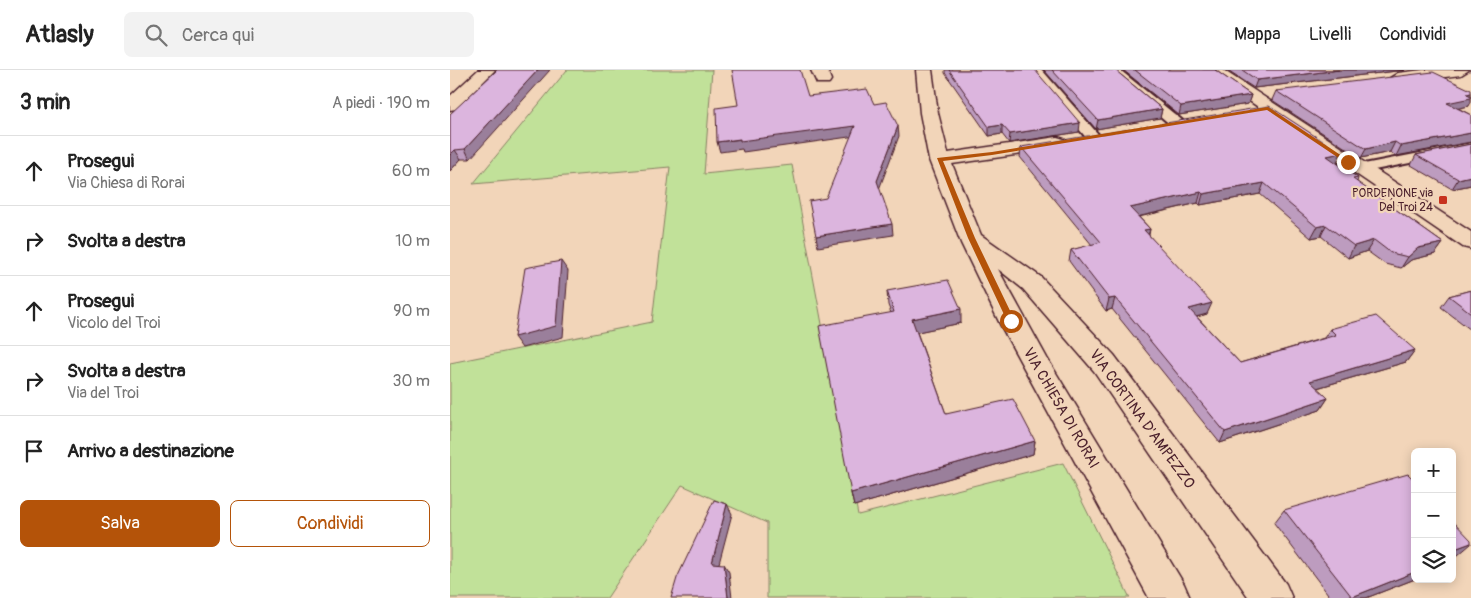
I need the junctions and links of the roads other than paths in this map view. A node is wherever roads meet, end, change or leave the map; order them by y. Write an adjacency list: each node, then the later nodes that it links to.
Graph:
1 (487, 70): 10 (street)
2 (924, 70): 16 (street, VIA CHIESA DI RORAI)
3 (1036, 70): 14 (lane)
4 (1113, 70): 12 (lane)
5 (1212, 70): 17 (street)
6 (1460, 70): 7 (street)
7 (1437, 73): 8 (street); 9 (street)
8 (1386, 80)
9 (1466, 87)
10 (450, 105)
11 (1198, 120): 12 (street)
12 (1178, 124): 13 (street)
13 (1153, 128)
14 (1102, 136): 16 (street)
15 (1471, 148): 17 (lane)
16 (939, 160): 18 (street, VIA CHIESA DI RORAI)
17 (1359, 169): 19 (street)
18 (972, 238): 20 (street, VIA CHIESA DI RORAI); 21 (street, VIA CORTINA D'AMPEZZO)
19 (1471, 242)
20 (1170, 598)
21 (1272, 598)

